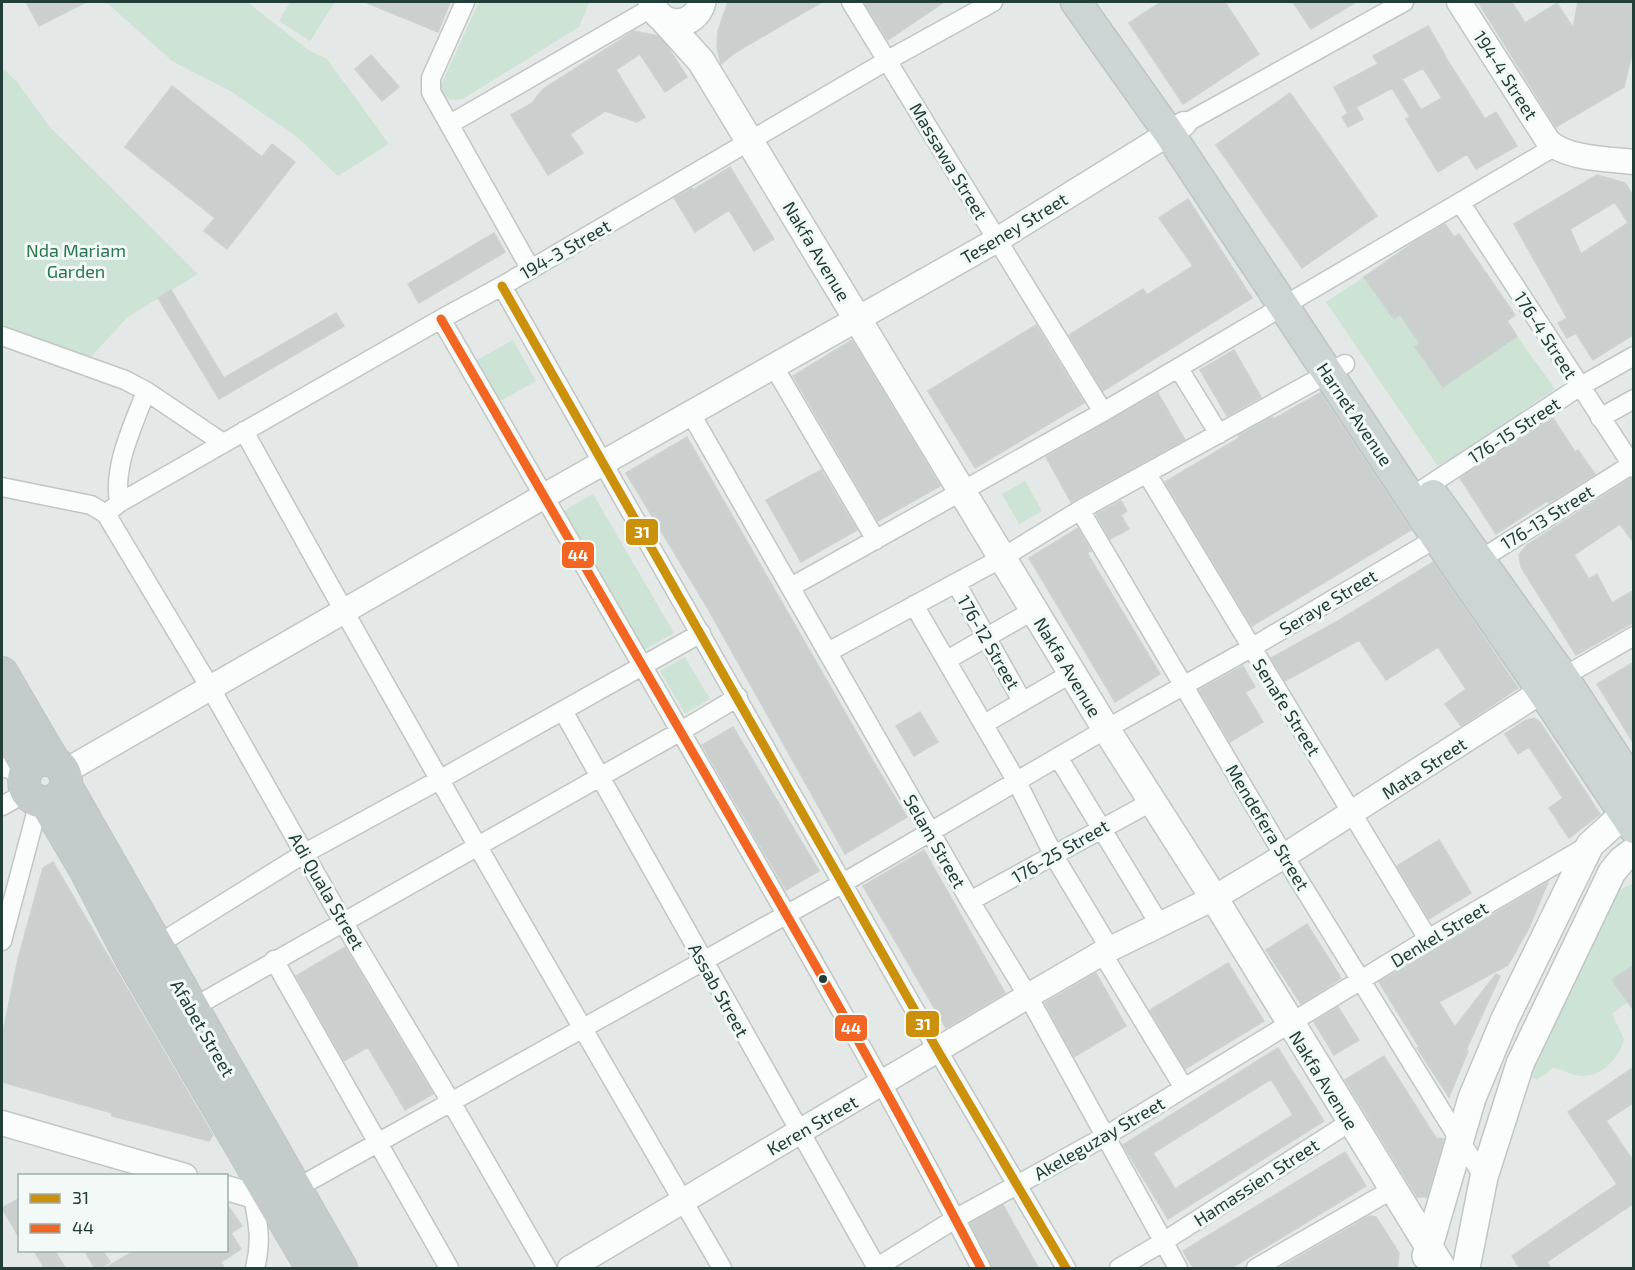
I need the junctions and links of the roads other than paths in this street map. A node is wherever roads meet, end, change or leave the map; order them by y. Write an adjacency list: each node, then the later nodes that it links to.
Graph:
1 (465, 2): 12 (street)
2 (851, 2): 10 (street, Massawa Street)
3 (993, 2): 10 (street, 194-3 Street)
4 (1076, 2): 13 (main road, Harnet Avenue)
5 (1098, 2): 13 (main road, Harnet Avenue)
6 (1404, 2): 13 (street)
7 (1459, 2): 15 (street, 194-4 Street)
8 (701, 5): 9 (main road); 11 (main road)
9 (657, 9): 11 (main road); 12 (street)
10 (888, 60): 14 (street, 194-3 Street); 18 (street, Massawa Street)
11 (701, 61): 14 (main road, Nakfa Avenue)
12 (450, 124): 19 (street)
13 (1176, 129): 18 (street, Teseney Street); 21 (main road, Harnet Avenue)
14 (750, 141): 19 (street, 194-3 Street); 23 (main road, Nakfa Avenue)
15 (1554, 147): 16 (street); 17 (street)
16 (1634, 162)
17 (1460, 202): 21 (street); 29 (street, 176-4 Street)
18 (997, 240): 23 (street, Teseney Street); 32 (street, Massawa Street)
19 (530, 268): 20 (street, 194-3 Street)
20 (502, 286): 22 (street, 194-3 Street); 38 (street)
21 (1292, 302): 27 (street); 28 (main road, Harnet Avenue)
22 (441, 319): 35 (street, 194-3 Street); 44 (street)
23 (858, 319): 26 (street, Teseney Street); 42 (main road, Nakfa Avenue)
24 (2, 336): 30 (street)
25 (1634, 356): 29 (street, 176-15 Street)
26 (774, 367): 33 (street, Teseney Street); 48 (street)
27 (1179, 369): 32 (street); 36 (street)
28 (1337, 369): 36 (street); 43 (main road, Harnet Avenue)
29 (1579, 387): 34 (street, 176-4 Street); 43 (street, 176-15 Street)
30 (146, 391): 37 (street); 45 (street)
31 (1634, 399): 34 (street)
32 (1103, 412): 42 (street)
33 (691, 414): 38 (street, Teseney Street); 52 (street, Selam Street)
34 (1600, 418): 39 (street, 176-4 Street)
35 (244, 431): 37 (street, 194-3 Street); 55 (street)
36 (1219, 434): 40 (street)
37 (223, 443): 45 (street, 194-3 Street)
38 (604, 464): 44 (street, Teseney Street); 56 (street)
39 (1633, 465): 50 (street, 176-13 Street)
40 (1147, 474): 46 (street); 59 (street, Senafe Street)
41 (2, 487): 45 (street)
42 (962, 492): 48 (street); 49 (main road, Nakfa Avenue)
43 (1419, 492): 47 (main road, Harnet Avenue)
44 (546, 495): 55 (street, Teseney Street); 62 (street)
45 (112, 508): 67 (street, Adi Quala Street)
46 (1080, 510): 49 (street); 65 (street, Mendefera Street)
47 (1445, 532): 50 (main road, Harnet Avenue); 59 (street, Seraye Street)
48 (876, 540): 52 (street)
49 (1002, 558): 51 (street); 54 (main road, Nakfa Avenue)
50 (1470, 566): 66 (main road, Harnet Avenue)
51 (956, 583): 53 (street); 58 (street, 176-12 Street)
52 (792, 587): 60 (street, Selam Street)
53 (914, 605): 60 (street); 61 (street)
54 (1034, 610): 58 (street); 64 (main road, Nakfa Avenue)
55 (343, 611): 67 (street, Teseney Street); 77 (street)
56 (701, 633): 62 (street); 68 (street)
57 (1634, 636): 66 (street, Mata Street)
58 (986, 637): 61 (street); 69 (street, 176-12 Street)
59 (1251, 648): 65 (street, Seraye Street); 82 (street, Senafe Street)
60 (828, 652): 85 (street, Selam Street)
61 (947, 660): 72 (street)
62 (643, 665): 70 (street); 74 (street)
63 (2, 672): 79 (highway, Afabet Street)
64 (1072, 673): 69 (street); 73 (main road, Nakfa Avenue)
65 (1183, 685): 73 (street, Seraye Street); 91 (street, Mendefera Street)
66 (1553, 685): 80 (main road, Harnet Avenue); 82 (street, Mata Street); 83 (main road, Harnet Avenue)
67 (211, 688): 79 (street, Teseney Street); 89 (street, Adi Quala Street)
68 (738, 697): 74 (street); 92 (street)
69 (1023, 700): 72 (street)
70 (563, 711): 76 (street, Assab Street); 77 (street)
71 (2, 721): 79 (highway, Afabet Street)
72 (984, 724): 78 (street)
73 (1106, 729): 75 (street, Seraye Street); 81 (main road, Nakfa Avenue)
74 (681, 731): 76 (street); 95 (street)
75 (1058, 757): 78 (street, Seraye Street); 84 (street)
76 (600, 776): 87 (street); 103 (street, Assab Street)
77 (439, 780): 87 (street); 89 (street)
78 (1017, 782): 85 (street, Seraye Street); 90 (street)
79 (35, 783): 99 (street); 101 (highway, Afabet Street)
80 (1634, 786)
81 (1151, 802): 84 (street, 176-25 Street); 93 (main road, Nakfa Avenue)
82 (1352, 814): 91 (street, Mata Street); 98 (street, Senafe Street)
83 (1630, 815): 86 (main road)
84 (1101, 830): 90 (street, 176-25 Street); 97 (street)
85 (930, 832): 92 (street, Seraye Street); 94 (street, Selam Street)
86 (1590, 845): 98 (street, Denkel Street); 117 (main road)
87 (478, 846): 96 (street); 108 (street)
88 (1634, 851): 120 (main road)
89 (305, 853): 96 (street, Adi Quala Street); 101 (street)
90 (1054, 856): 94 (street, 176-25 Street); 100 (street)
91 (1284, 856): 93 (street, Mata Street); 104 (street, Mendefera Street)
92 (843, 883): 95 (street, Seraye Street); 109 (street)
93 (1214, 898): 97 (street, Keren Street); 107 (main road, Nakfa Avenue)
94 (970, 901): 105 (street, Selam Street)
95 (787, 915): 103 (street, Seraye Street); 110 (street)
96 (343, 922): 102 (street); 112 (street, Adi Quala Street)
97 (1160, 925): 100 (street, Keren Street)
98 (1428, 939): 104 (street, Denkel Street)
99 (2, 941)
100 (1106, 951): 105 (street, Keren Street); 111 (street)
101 (144, 953): 106 (highway, Afabet Street)
102 (274, 960): 106 (street); 118 (street)
103 (703, 961): 108 (street, Seraye Street); 115 (street, Assab Street)
104 (1362, 980): 107 (street, Denkel Street); 117 (street, Mendefera Street)
105 (1028, 996): 109 (street, Keren Street); 116 (street, Selam Street)
106 (180, 1014): 124 (highway, Afabet Street)
107 (1290, 1024): 111 (street, Akeleguzay Street); 113 (main road, Nakfa Avenue)
108 (583, 1029): 112 (street, Seraye Street); 125 (street)
109 (938, 1051): 110 (street, Keren Street); 121 (street)
110 (882, 1084): 115 (street, Keren Street); 126 (street)
111 (1184, 1088): 116 (street, Akeleguzay Street)
112 (451, 1102): 118 (street, Seraye Street); 134 (street, Adi Quala Street)
113 (1350, 1122): 123 (main road, Nakfa Avenue); 127 (street, Hamassien Street)
114 (2, 1123): 119 (street)
115 (799, 1132): 125 (street, Keren Street); 129 (street, Assab Street)
116 (1104, 1137): 121 (street, Akeleguzay Street); 127 (street, Selam Street)
117 (1460, 1141): 120 (street, Mendefera Street); 128 (main road)
118 (377, 1143): 124 (street, Seraye Street); 133 (street)
119 (178, 1174)
120 (1484, 1177): 142 (main road)
121 (1016, 1186): 126 (street, Akeleguzay Street); 138 (street)
122 (228, 1188): 124 (street)
123 (1393, 1189): 128 (main road, Nakfa Avenue); 141 (street)
124 (273, 1195): 130 (street); 131 (highway, Afabet Street); 132 (highway, Afabet Street)
125 (682, 1201): 135 (street, Keren Street); 136 (street)
126 (955, 1219): 129 (street, Akeleguzay Street); 137 (street)
127 (1163, 1242): 139 (street, Hamassien Street); 140 (street, Selam Street)
128 (1431, 1261)
129 (877, 1268)
130 (255, 1269)
131 (312, 1269)
132 (341, 1269)
133 (449, 1269)
134 (547, 1269)
135 (570, 1269)
136 (722, 1269)
137 (981, 1269)
138 (1066, 1269)
139 (1119, 1269)
140 (1178, 1269)
141 (1256, 1269)
142 (1466, 1269)

